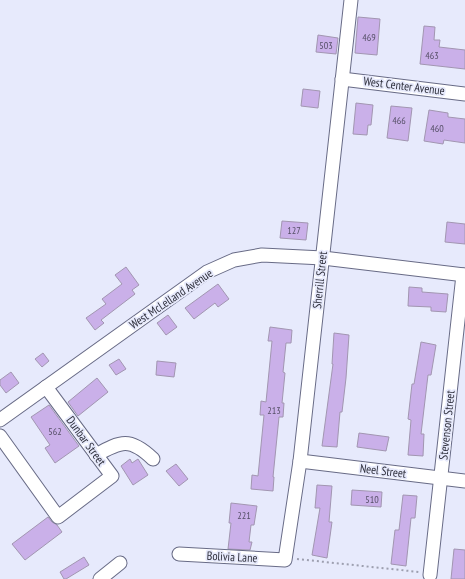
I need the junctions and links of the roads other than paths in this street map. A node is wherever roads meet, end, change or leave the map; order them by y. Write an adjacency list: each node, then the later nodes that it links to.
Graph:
1 (351, 0): 2 (street, Sherrill Street)
2 (342, 79): 3 (street, West Center Avenue); 4 (street, Sherrill Street)
3 (465, 94)
4 (323, 258): 5 (street, West McLelland Avenue); 6 (street, West McLelland Avenue); 11 (street, Sherrill Street)
5 (464, 275): 12 (street, Stevenson Street)
6 (46, 387): 7 (street, West McLelland Avenue); 9 (street, Dunbar Street)
7 (0, 420)
8 (0, 436): 9 (street, Dunbar Street)
9 (96, 455): 10 (street)
10 (153, 459)
11 (300, 461): 12 (street, Neel Street); 15 (street, Sherrill Street)
12 (441, 478): 13 (street, Neel Street); 17 (street, Stevenson Street)
13 (465, 481)
14 (179, 554): 15 (street, Bolivia Lane)
15 (285, 560)
16 (120, 563): 18 (street)
17 (430, 574)
18 (100, 579)

